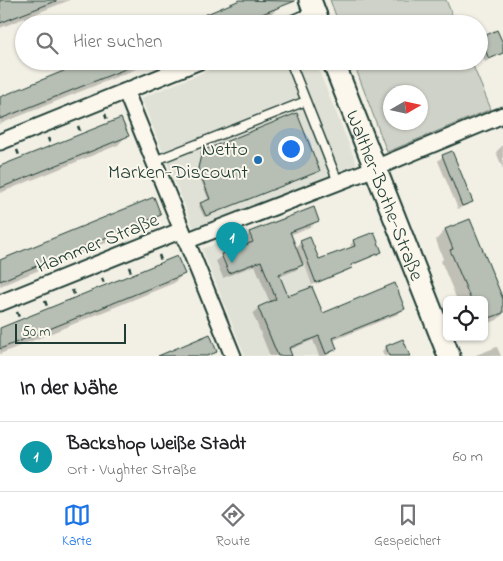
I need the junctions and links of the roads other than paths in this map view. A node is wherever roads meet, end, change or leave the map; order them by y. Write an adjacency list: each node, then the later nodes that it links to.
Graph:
1 (179, 70): 4 (street)
2 (294, 70): 5 (lane)
3 (337, 70): 9 (street, Walther-Bothe-Straße)
4 (126, 92): 7 (street); 8 (street)
5 (306, 101): 8 (lane); 10 (lane)
6 (503, 115): 9 (street, Hammer Straße)
7 (0, 142)
8 (154, 161): 11 (street)
9 (375, 168): 10 (street, Hammer Straße); 14 (street, Walther-Bothe-Straße)
10 (338, 182): 11 (street, Hammer Straße)
11 (184, 236): 12 (street, Hammer Straße); 13 (street)
12 (0, 303)
13 (233, 356)
14 (449, 356)

